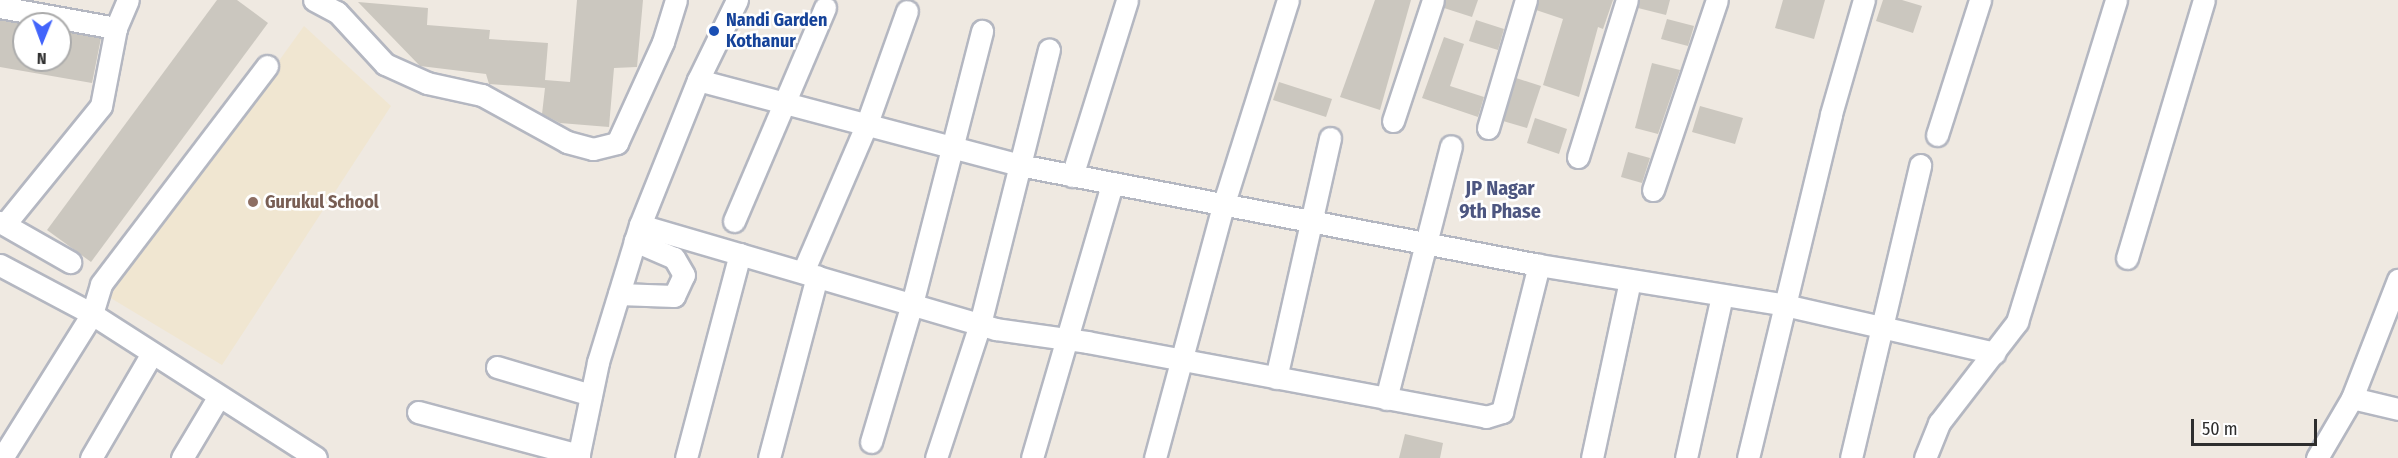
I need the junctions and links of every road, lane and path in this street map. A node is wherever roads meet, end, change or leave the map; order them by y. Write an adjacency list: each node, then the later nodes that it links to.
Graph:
1 (128, 0): 18 (street)
2 (314, 0): 3 (street)
3 (676, 0)
4 (737, 0): 22 (street)
5 (1127, 0): 34 (street)
6 (1288, 0): 37 (street)
7 (1432, 0): 24 (street)
8 (1526, 0): 26 (street)
9 (1627, 0): 31 (street)
10 (1717, 0): 36 (street)
11 (1864, 0): 54 (street)
12 (1980, 0): 27 (street)
13 (2116, 0): 60 (street)
14 (2204, 0): 44 (street)
15 (0, 8): 18 (street)
16 (825, 8): 23 (street)
17 (908, 10): 25 (street)
18 (116, 28): 40 (street)
19 (982, 31): 30 (street)
20 (1049, 50): 32 (street)
21 (267, 66): 55 (street)
22 (698, 80): 23 (street); 41 (street)
23 (786, 104): 25 (street); 38 (street)
24 (1393, 121)
25 (866, 126): 30 (street); 48 (street)
26 (1488, 128)
27 (1937, 135)
28 (1330, 138): 39 (street)
29 (1451, 147): 42 (street)
30 (950, 149): 32 (street); 53 (street)
31 (1578, 157)
32 (1019, 165): 34 (street); 56 (street)
33 (1920, 165): 57 (street)
34 (1072, 176): 35 (street)
35 (1112, 185): 37 (street); 58 (street)
36 (1653, 190)
37 (1223, 206): 39 (street); 61 (street)
38 (734, 221)
39 (1312, 222): 42 (street); 63 (street)
40 (2, 223): 45 (street)
41 (637, 233): 43 (street); 51 (street); 51 (street)
42 (1425, 245): 47 (street); 67 (street)
43 (740, 254): 48 (street); 76 (street)
44 (2127, 258)
45 (70, 262)
46 (0, 265): 55 (street)
47 (1539, 265): 49 (street); 67 (street)
48 (810, 274): 53 (street); 77 (street)
49 (1630, 280): 52 (street); 81 (street)
50 (2398, 280): 66 (street)
51 (619, 294): 64 (street)
52 (1722, 295): 54 (street); 82 (street)
53 (912, 304): 56 (street); 70 (street)
54 (1785, 305): 57 (street); 83 (street)
55 (92, 314): 59 (street); 72 (street)
56 (980, 324): 58 (street); 78 (street)
57 (1881, 327): 60 (street); 84 (street)
58 (1066, 340): 61 (street); 79 (street)
59 (152, 353): 65 (street); 73 (street)
60 (1995, 353): 85 (street)
61 (1180, 360): 63 (street); 80 (street)
62 (497, 367): 64 (street)
63 (1276, 378): 67 (street)
64 (591, 395): 71 (street)
65 (219, 396): 74 (street); 75 (street)
66 (2352, 398): 68 (street); 86 (street)
67 (1386, 399)
68 (2398, 409)
69 (418, 412): 71 (street)
70 (872, 442)
71 (578, 457)
72 (2, 458)
73 (91, 458)
74 (182, 458)
75 (316, 458)
76 (686, 458)
77 (769, 458)
78 (936, 458)
79 (1032, 458)
80 (1155, 458)
81 (1592, 458)
82 (1686, 458)
83 (1748, 458)
84 (1851, 458)
85 (1925, 458)
86 (2317, 458)

